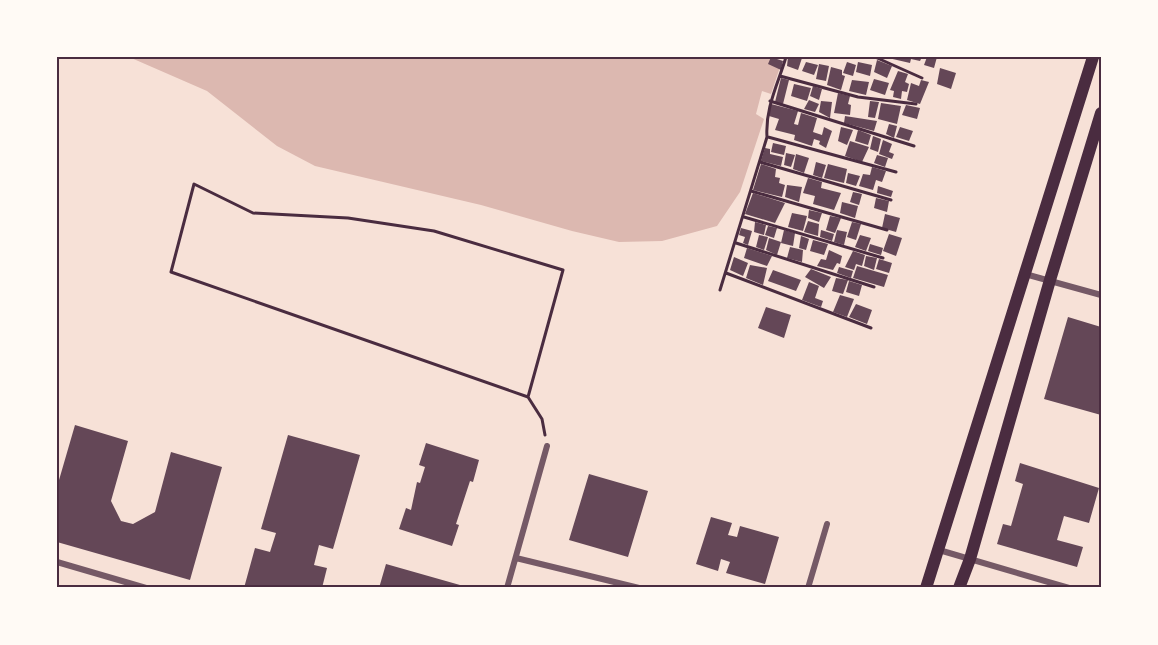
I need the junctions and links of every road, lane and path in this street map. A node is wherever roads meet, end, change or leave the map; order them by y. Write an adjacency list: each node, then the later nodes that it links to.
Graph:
1 (786, 57): 4 (path)
2 (875, 57): 5 (path)
3 (1093, 57): 20 (main road)
4 (780, 76): 6 (path); 7 (path)
5 (922, 78)
6 (770, 101): 9 (path); 10 (path)
7 (916, 104)
8 (1101, 113): 21 (main road)
9 (767, 137): 11 (path); 12 (path)
10 (914, 146)
11 (760, 162): 13 (path); 14 (path)
12 (896, 172)
13 (751, 191): 15 (path); 16 (path)
14 (891, 200)
15 (743, 216): 17 (path); 18 (path)
16 (887, 230)
17 (735, 243): 19 (path); 22 (path)
18 (883, 258)
19 (726, 273): 23 (path); 25 (path)
20 (1025, 274): 21 (street); 29 (main road)
21 (1050, 280): 24 (street); 31 (main road)
22 (874, 287)
23 (720, 290)
24 (1101, 295)
25 (871, 328)
26 (528, 397): 26 (path); 27 (path)
27 (548, 446): 30 (street)
28 (827, 524): 36 (street)
29 (939, 550): 31 (street); 37 (main road)
30 (516, 558): 34 (street); 35 (street)
31 (970, 559): 38 (main road); 39 (street)
32 (57, 562): 33 (street)
33 (146, 588)
34 (507, 588)
35 (639, 588)
36 (808, 588)
37 (926, 588)
38 (959, 588)
39 (1069, 588)

